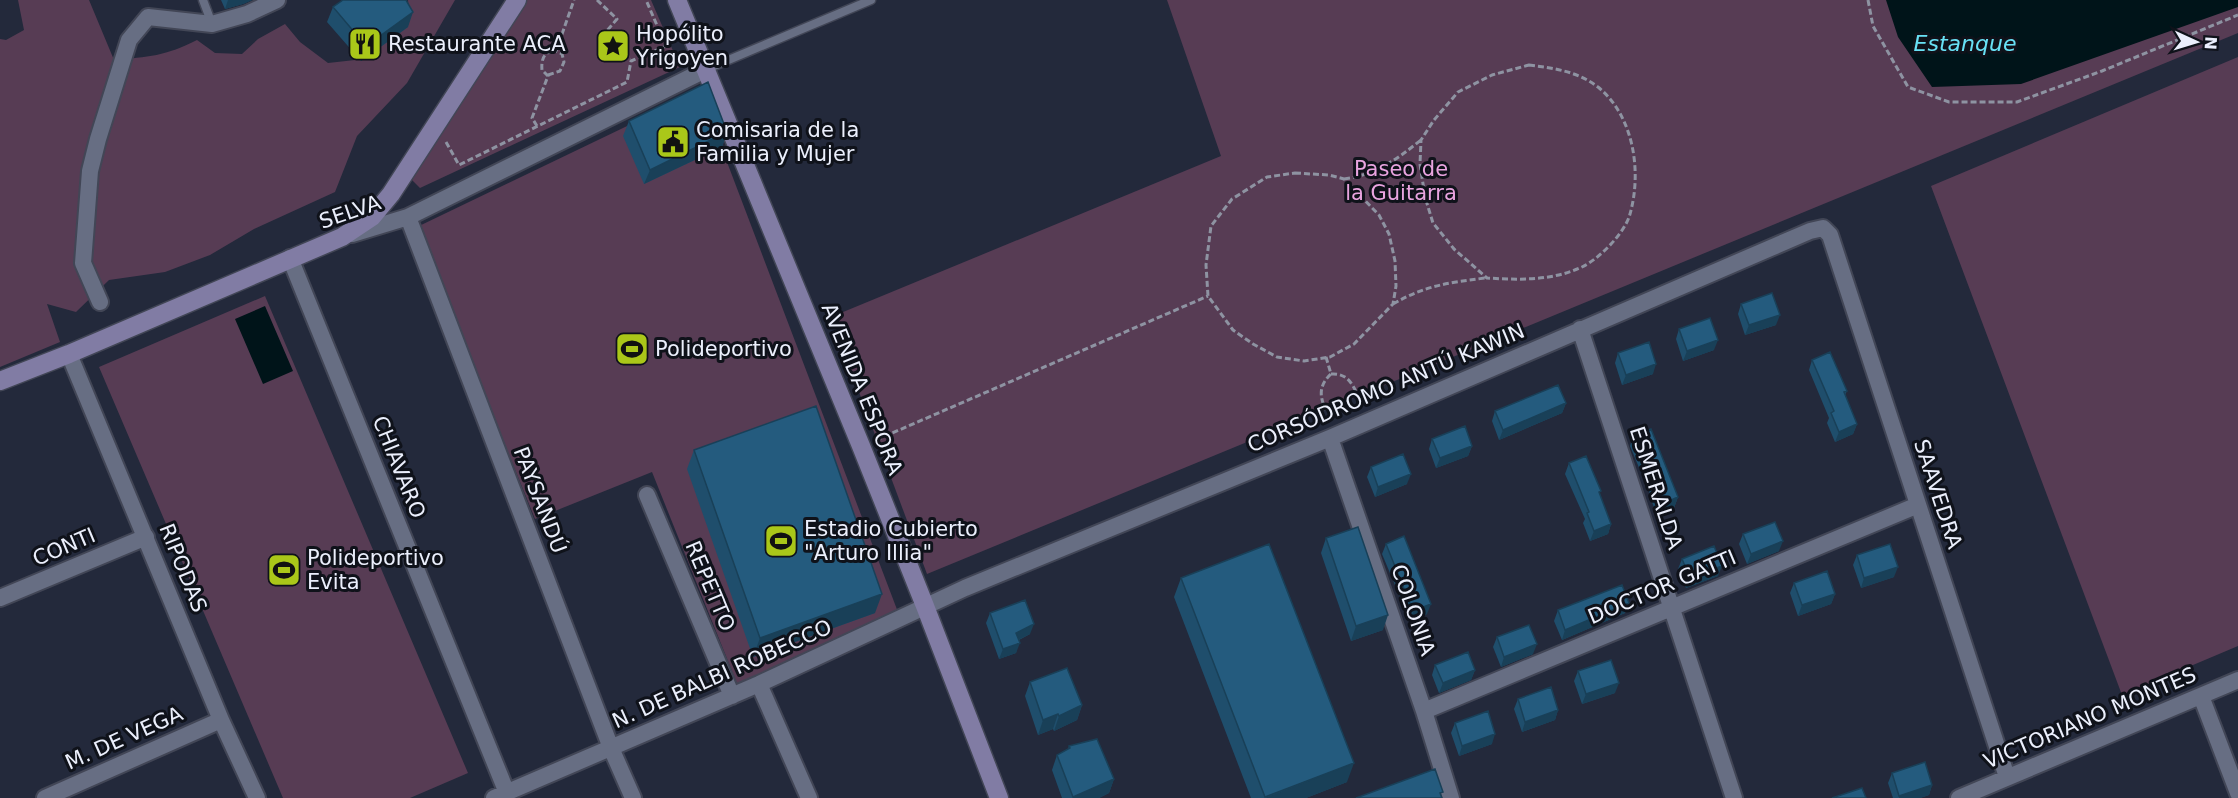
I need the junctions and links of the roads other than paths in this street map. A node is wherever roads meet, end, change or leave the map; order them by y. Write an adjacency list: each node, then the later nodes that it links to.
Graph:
1 (203, 0): 6 (lane)
2 (277, 0): 6 (street)
3 (517, 0): 10 (main road)
4 (677, 0): 7 (main road, AVENIDA ESPORA)
5 (872, 0): 7 (lane)
6 (212, 24): 12 (street)
7 (707, 69): 8 (street, SELVA); 22 (main road, AVENIDA ESPORA)
8 (408, 217): 10 (street, SELVA); 30 (street, PAYSANDÚ)
9 (1823, 228): 13 (street, CORSÓDROMO ANTÚ KAWIN); 18 (street, SAAVEDRA)
10 (342, 237): 11 (main road, SELVA)
11 (290, 258): 14 (main road, SELVA); 33 (street, CHIAVARO)
12 (100, 302)
13 (1580, 329): 16 (street, CORSÓDROMO ANTÚ KAWIN); 23 (street, ESMERALDA)
14 (69, 354): 15 (main road, SELVA); 19 (street, RIPODAS)
15 (0, 381)
16 (1330, 438): 20 (street, CORSÓDROMO ANTÚ KAWIN); 28 (street, COLONIA)
17 (647, 495): 26 (street, REPETTO)
18 (1918, 506): 23 (street, DOCTOR GATTI); 31 (street, SAAVEDRA)
19 (146, 537): 21 (street, CONTI); 29 (street, RIPODAS)
20 (965, 588): 22 (street, N. DE BALBI ROBECCO)
21 (0, 598)
22 (925, 606): 25 (street, N. DE BALBI ROBECCO); 38 (main road, AVENIDA ESPORA)
23 (1671, 607): 28 (street, DOCTOR GATTI); 40 (street, ESMERALDA)
24 (2238, 680): 27 (street, VICTORIANO MONTES)
25 (759, 684): 26 (street, N. DE BALBI ROBECCO); 37 (street)
26 (732, 696): 30 (street, N. DE BALBI ROBECCO)
27 (2201, 696): 31 (street, VICTORIANO MONTES); 32 (street)
28 (1424, 711): 39 (street, COLONIA)
29 (221, 720): 34 (street, M. DE VEGA); 35 (street, RIPODAS)
30 (612, 748): 33 (street, N. DE BALBI ROBECCO); 36 (street, PAYSANDÚ)
31 (2007, 777): 41 (street, VICTORIANO MONTES)
32 (2238, 793)
33 (501, 795)
34 (45, 798)
35 (257, 798)
36 (633, 798)
37 (809, 798)
38 (999, 798)
39 (1451, 798)
40 (1734, 798)
41 (1959, 798)

